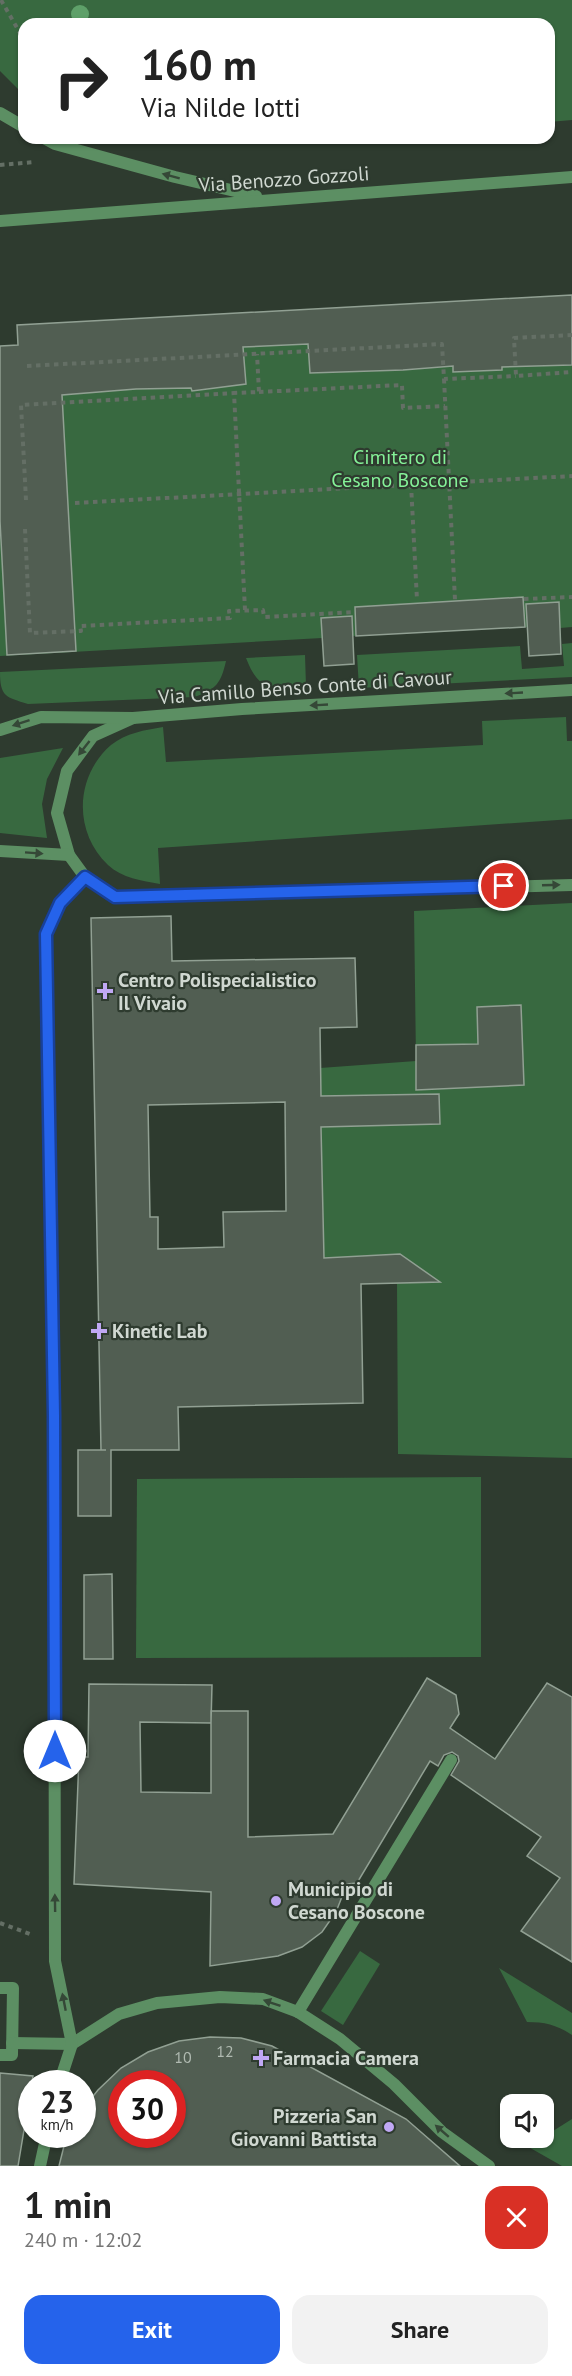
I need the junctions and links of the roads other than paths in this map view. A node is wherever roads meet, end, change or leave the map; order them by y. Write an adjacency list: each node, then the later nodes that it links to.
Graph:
1 (0, 113): 2 (street)
2 (18, 124)
3 (55, 144): 5 (street, one-way to 3)
4 (572, 177): 5 (street, Via Benozzo Gozzoli)
5 (268, 199): 6 (street, Via Benozzo Gozzoli)
6 (0, 221)
7 (572, 690): 8 (street, Via Camillo Benso Conte di Cavour, one-way to 8)
8 (133, 718): 9 (street, Via Camillo Benso Conte di Cavour, one-way to 9); 11 (street, one-way to 11)
9 (0, 730)
10 (0, 851): 11 (street, one-way to 11)
11 (69, 855): 12 (street)
12 (85, 877): 13 (street, one-way to 13); 18 (street, one-way to 12)
13 (572, 885)
14 (452, 1760): 16 (street)
15 (0, 1988): 17 (street)
16 (298, 2012): 18 (street, one-way to 18); 23 (street, one-way to 16)
17 (12, 2043): 18 (street); 19 (street)
18 (72, 2044): 20 (street)
19 (0, 2055)
20 (64, 2070)
21 (44, 2148): 22 (street)
22 (40, 2166)
23 (489, 2166)

